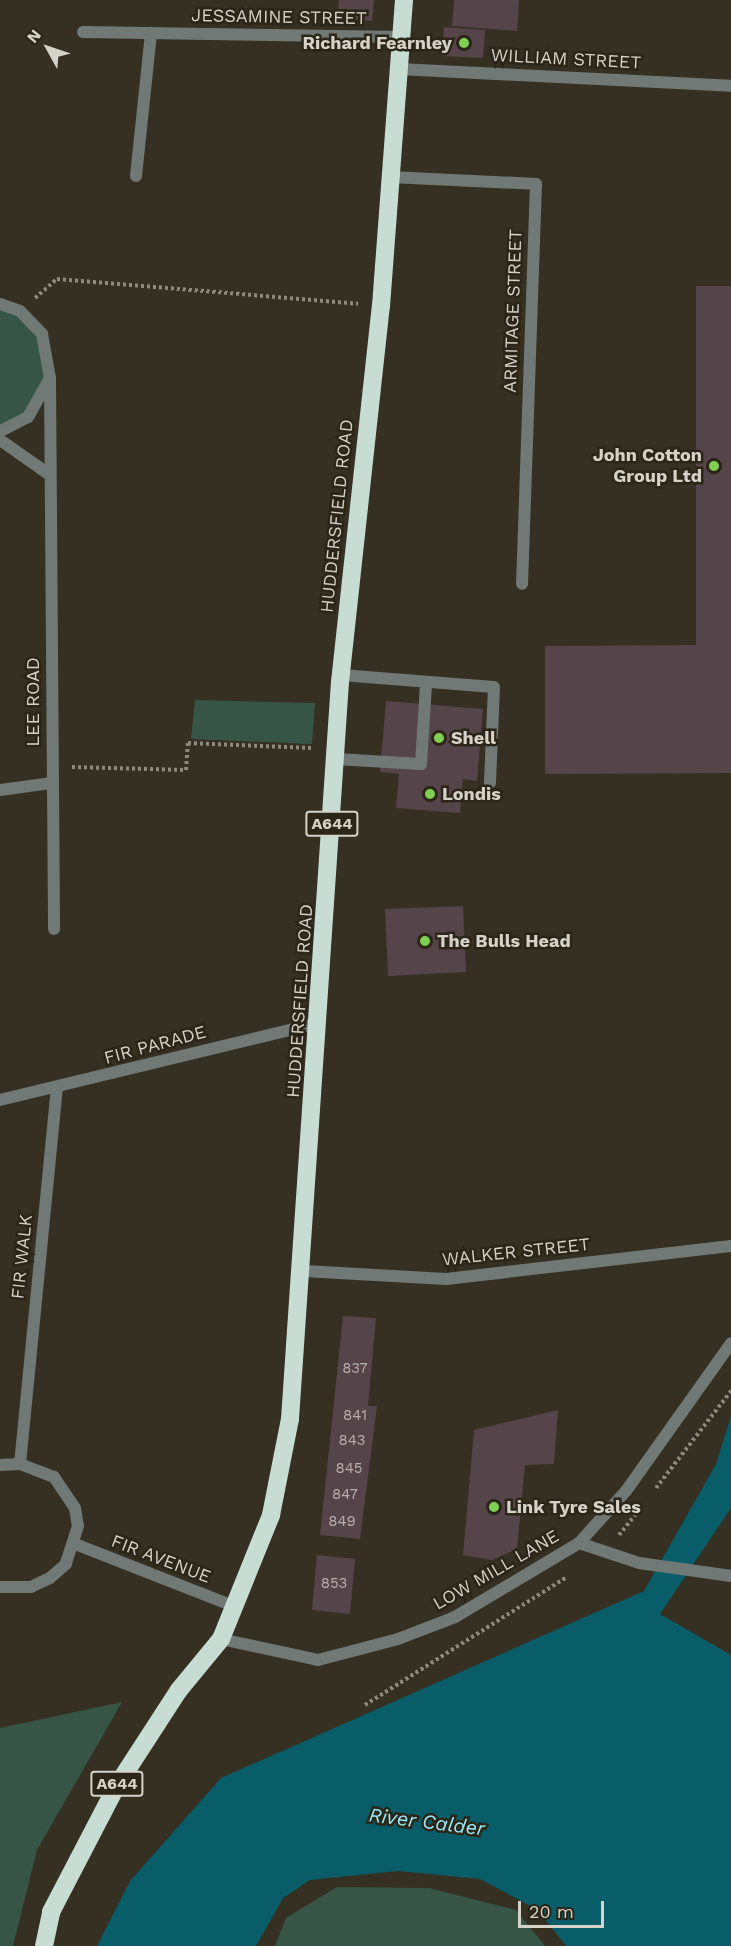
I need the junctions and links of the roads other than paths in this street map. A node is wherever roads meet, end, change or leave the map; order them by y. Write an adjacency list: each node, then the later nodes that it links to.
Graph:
1 (405, 0): 4 (highway, HUDDERSFIELD ROAD / A644)
2 (83, 32): 3 (street, JESSAMINE STREET)
3 (152, 33): 4 (street, JESSAMINE STREET); 7 (street)
4 (402, 37): 5 (highway, HUDDERSFIELD ROAD / A644)
5 (399, 69): 6 (street, WILLIAM STREET); 8 (highway, HUDDERSFIELD ROAD / A644)
6 (731, 86)
7 (136, 176)
8 (390, 177): 14 (street, ARMITAGE STREET); 15 (highway, HUDDERSFIELD ROAD / A644)
9 (0, 304): 10 (street, LEE ROAD)
10 (50, 378): 11 (street); 13 (street, LEE ROAD)
11 (0, 431)
12 (0, 440): 13 (street)
13 (50, 476): 18 (street, LEE ROAD)
14 (522, 584)
15 (341, 675): 16 (street); 17 (highway, HUDDERSFIELD ROAD / A644)
16 (426, 685): 17 (street); 19 (street)
17 (338, 754): 22 (highway, HUDDERSFIELD ROAD / A644)
18 (51, 783): 20 (street); 21 (street, LEE ROAD)
19 (490, 783)
20 (0, 790)
21 (54, 929)
22 (319, 1023): 23 (street, FIR PARADE); 26 (highway, HUDDERSFIELD ROAD / A644)
23 (57, 1090): 24 (street, FIR PARADE); 28 (street, FIR WALK)
24 (0, 1100)
25 (731, 1246): 26 (street, WALKER STREET)
26 (304, 1271): 34 (highway, HUDDERSFIELD ROAD / A644)
27 (731, 1343): 30 (street, LOW MILL LANE)
28 (20, 1464): 29 (street); 31 (street)
29 (0, 1465)
30 (579, 1543): 32 (street); 35 (street, LOW MILL LANE)
31 (75, 1544): 33 (street); 34 (street, FIR AVENUE)
32 (731, 1576)
33 (0, 1587)
34 (233, 1606): 35 (highway, HUDDERSFIELD ROAD / A644)
35 (221, 1639): 36 (highway, HUDDERSFIELD ROAD / A644)
36 (44, 1946)

